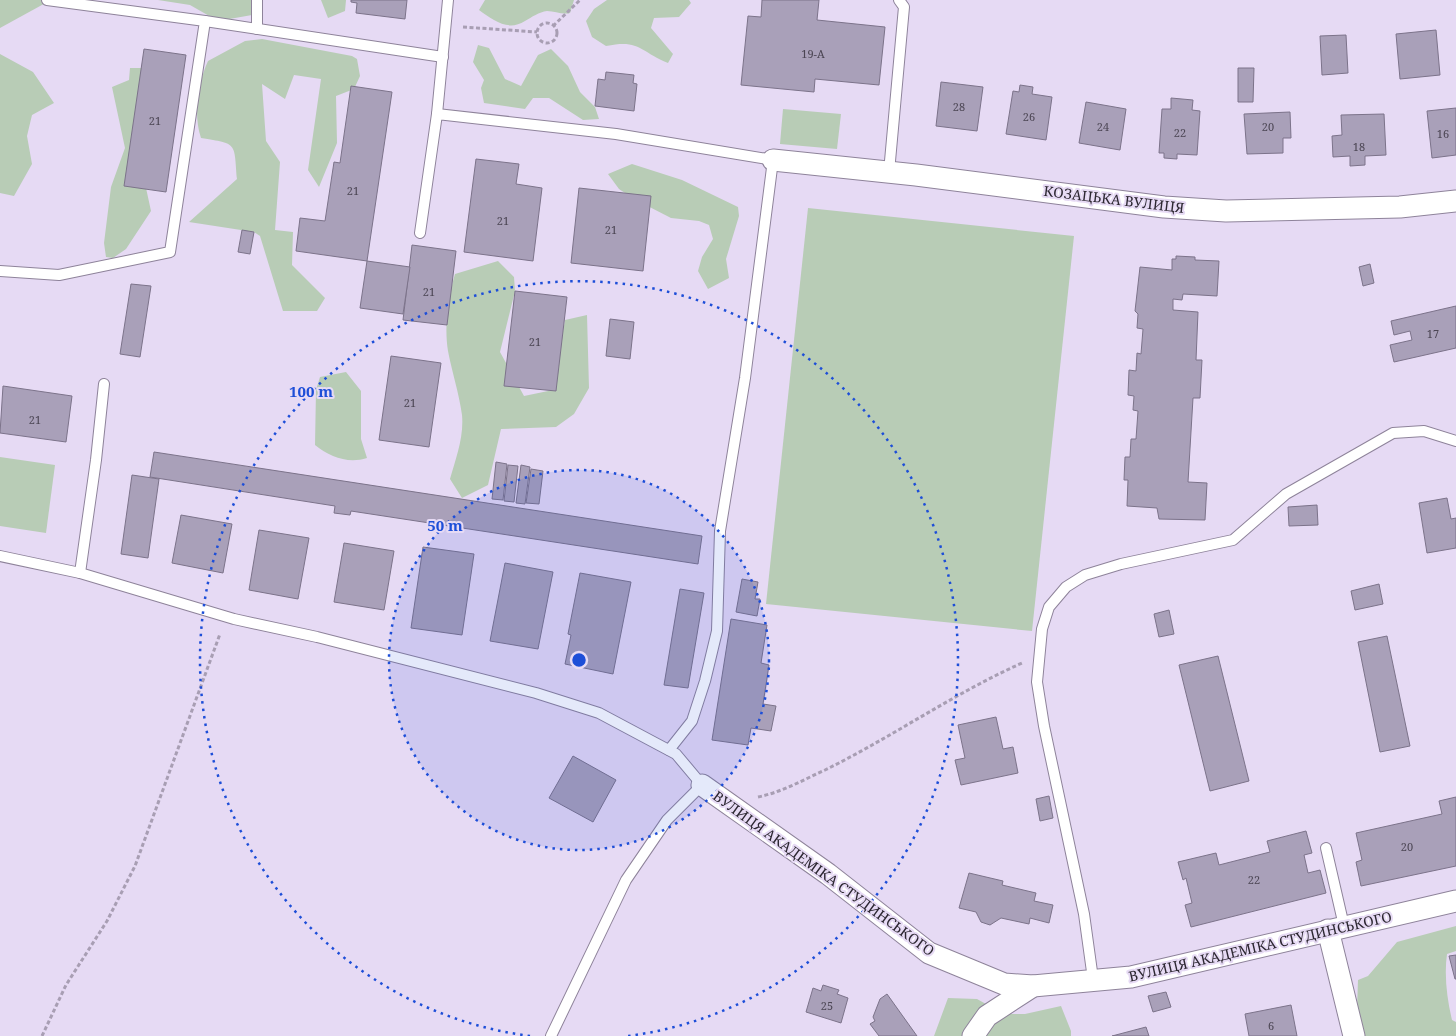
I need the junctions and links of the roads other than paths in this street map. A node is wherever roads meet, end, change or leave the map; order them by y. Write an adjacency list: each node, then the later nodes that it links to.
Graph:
1 (47, 0): 5 (lane)
2 (257, 0): 6 (lane)
3 (448, 0): 7 (lane)
4 (899, 0): 10 (lane)
5 (205, 22): 6 (lane); 13 (lane)
6 (257, 29): 7 (lane)
7 (442, 57): 8 (lane)
8 (437, 114): 9 (lane); 12 (lane)
9 (773, 160): 10 (street, КОЗАЦЬКА ВУЛИЦЯ); 18 (lane)
10 (889, 172): 11 (street, КОЗАЦЬКА ВУЛИЦЯ)
11 (1456, 202)
12 (420, 232)
13 (0, 271)
14 (104, 384): 17 (lane)
15 (1456, 441): 23 (lane)
16 (0, 556): 17 (lane)
17 (80, 573): 18 (lane)
18 (668, 750): 19 (lane)
19 (702, 785): 24 (street, ВУЛИЦЯ АКАДЕМІКА СТУДИНСЬКОГО); 25 (lane)
20 (1326, 848): 22 (lane)
21 (1456, 901): 22 (street, ВУЛИЦЯ АКАДЕМІКА СТУДИНСЬКОГО)
22 (1336, 928): 23 (street, ВУЛИЦЯ АКАДЕМІКА СТУДИНСЬКОГО); 27 (street)
23 (1093, 979): 24 (street, ВУЛИЦЯ АКАДЕМІКА СТУДИНСЬКОГО)
24 (1033, 986): 26 (street, ВУЛИЦЯ АКАДЕМІКА СТУДИНСЬКОГО)
25 (551, 1036)
26 (973, 1036)
27 (1354, 1036)

